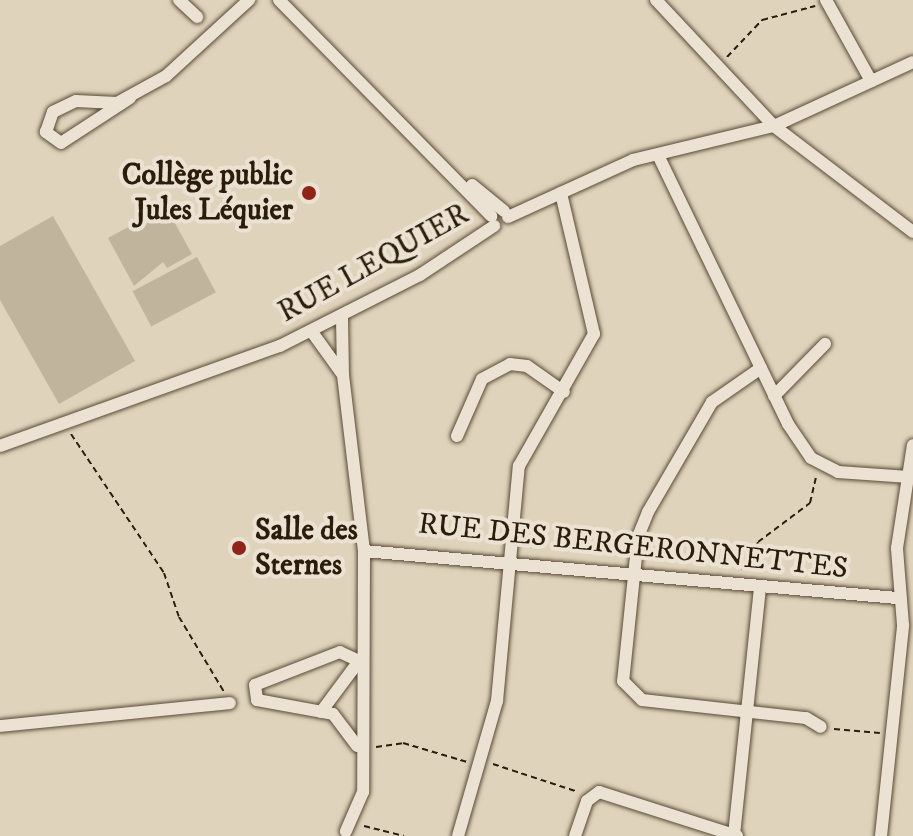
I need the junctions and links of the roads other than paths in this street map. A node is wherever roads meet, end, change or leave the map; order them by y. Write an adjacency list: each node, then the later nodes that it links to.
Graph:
1 (179, 0): 6 (street)
2 (249, 0): 10 (street)
3 (279, 0): 8 (street)
4 (656, 0): 11 (street)
5 (826, 0): 9 (street)
6 (197, 17)
7 (913, 62): 9 (street, RUE LEQUIER)
8 (348, 79): 14 (street); 15 (street)
9 (871, 81): 11 (street, RUE LEQUIER)
10 (123, 101): 10 (street)
11 (774, 126): 12 (street, RUE LEQUIER); 16 (street)
12 (658, 155): 13 (street, RUE LEQUIER); 20 (street)
13 (561, 193): 14 (street, RUE LEQUIER); 22 (street)
14 (506, 214): 15 (street, RUE LEQUIER)
15 (492, 221): 17 (street, RUE LEQUIER)
16 (913, 232)
17 (342, 317): 18 (street, RUE LEQUIER); 21 (street)
18 (312, 332): 21 (street); 26 (street, RUE LEQUIER)
19 (825, 344): 23 (street)
20 (761, 368): 23 (street); 30 (street)
21 (343, 375): 28 (street)
22 (564, 392): 24 (street); 29 (street)
23 (774, 396): 27 (street)
24 (457, 436)
25 (913, 445): 27 (street)
26 (0, 446)
27 (909, 477): 32 (street)
28 (364, 551): 29 (street, RUE DES BERGERONNETTES); 33 (street)
29 (508, 562): 30 (street, RUE DES BERGERONNETTES); 41 (street)
30 (634, 573): 31 (street, RUE DES BERGERONNETTES); 36 (street)
31 (760, 586): 32 (street, RUE DES BERGERONNETTES); 36 (street)
32 (897, 598): 44 (street)
33 (359, 661): 35 (street); 35 (street); 39 (street)
34 (230, 703): 37 (street)
35 (321, 712): 39 (street)
36 (749, 712): 38 (street); 43 (street)
37 (0, 726)
38 (821, 727)
39 (358, 749): 40 (street)
40 (350, 827)
41 (458, 836)
42 (575, 836): 43 (street)
43 (736, 836)
44 (881, 836)

